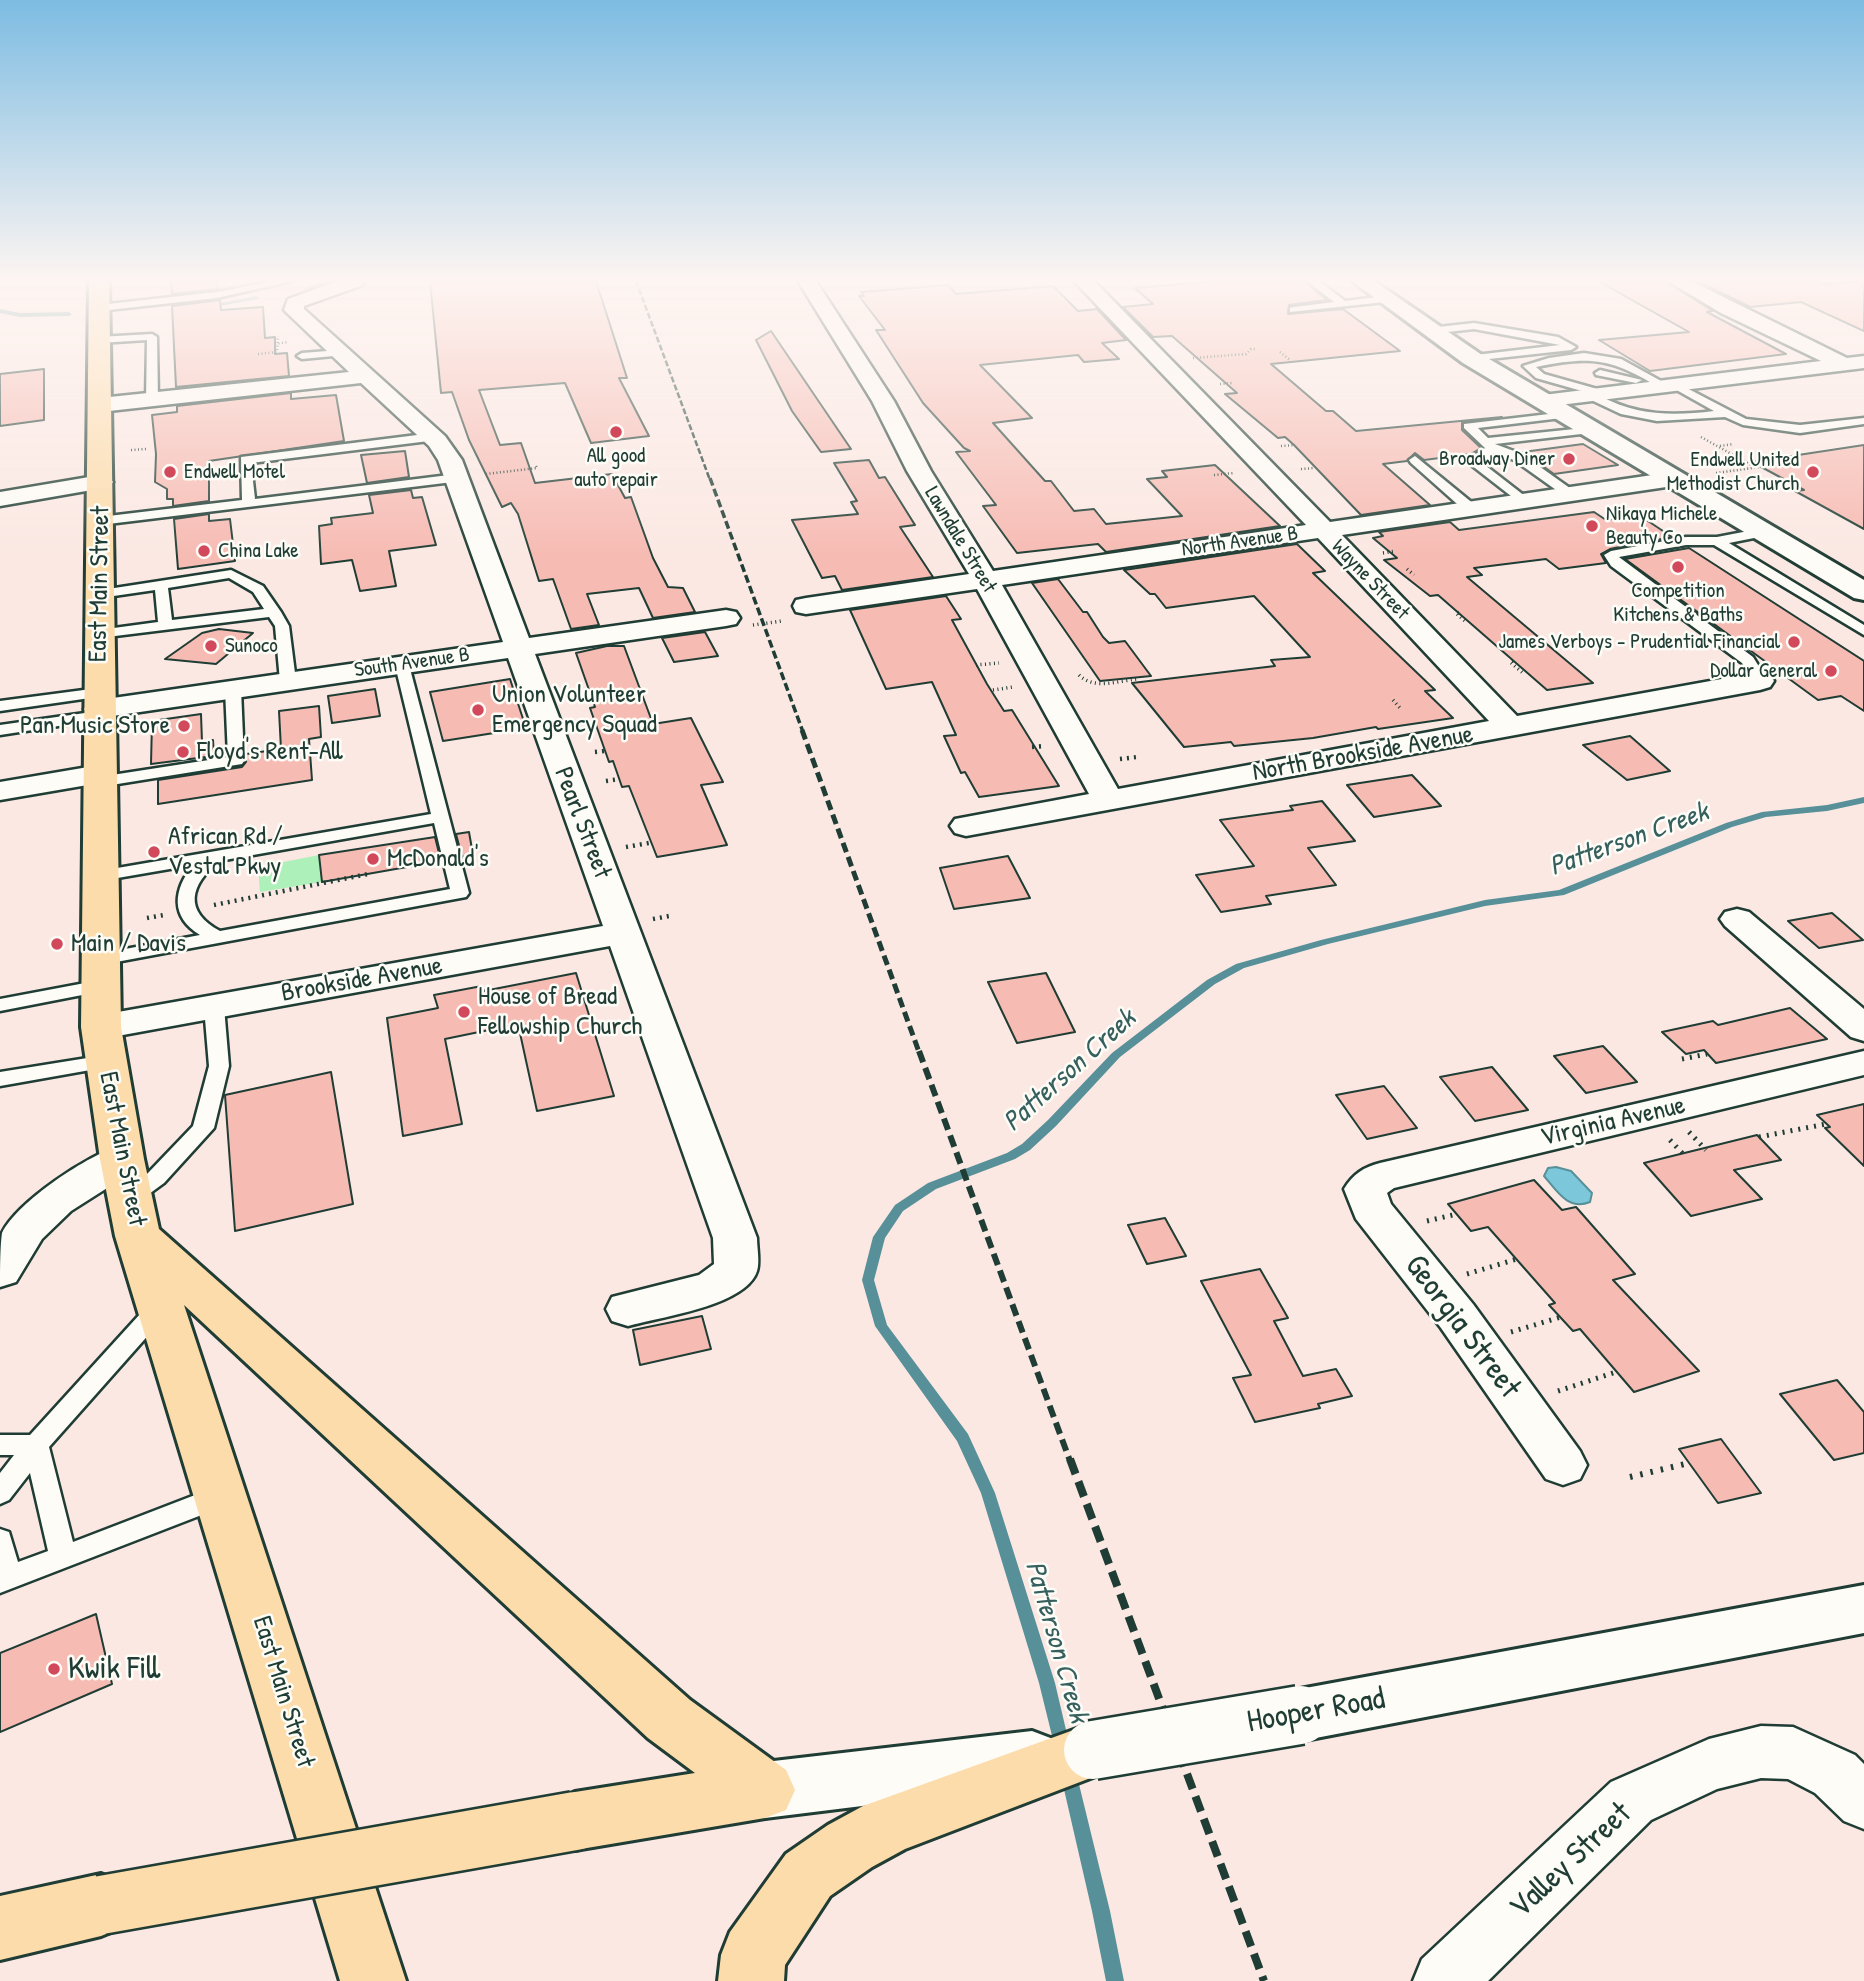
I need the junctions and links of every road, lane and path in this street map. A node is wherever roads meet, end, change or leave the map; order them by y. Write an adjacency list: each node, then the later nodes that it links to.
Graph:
1 (100, 373): 15 (main road, East Main Street)
2 (152, 373): 14 (lane)
3 (363, 373): 10 (street, Pearl Street)
4 (866, 373): 44 (street, Lawndale Street)
5 (1172, 373): 39 (street, Wayne Street)
6 (1534, 373): 11 (lane)
7 (1536, 373): 11 (street)
8 (1638, 373): 13 (lane)
9 (1794, 373): 13 (street)
10 (366, 376): 14 (street); 21 (street, Pearl Street)
11 (1558, 383): 12 (street); 17 (street)
12 (1600, 385): 13 (street); 18 (lane)
13 (1657, 385): 16 (lane)
14 (152, 400): 15 (street)
15 (100, 405): 32 (main road, East Main Street)
16 (1727, 413): 18 (lane); 19 (lane)
17 (1566, 415): 20 (street); 23 (lane)
18 (1670, 419): 24 (path)
19 (1864, 421)
20 (1590, 429): 23 (lane); 31 (street)
21 (433, 437): 30 (street, Pearl Street); 36 (lane)
22 (1732, 444): 24 (path)
23 (1489, 445): 33 (lane); 35 (lane)
24 (1718, 446): 29 (path)
25 (146, 449): 26 (path)
26 (131, 450)
27 (1415, 460): 37 (lane)
28 (535, 464): 30 (path)
29 (1708, 474)
30 (457, 478): 36 (lane); 56 (street, Pearl Street)
31 (1673, 479): 33 (street, North Avenue B); 40 (street)
32 (101, 482): 34 (street); 38 (main road, East Main Street)
33 (1570, 494): 35 (street, North Avenue B)
34 (0, 499)
35 (1524, 500): 37 (street, North Avenue B)
36 (249, 505): 38 (lane)
37 (1471, 508): 39 (street, North Avenue B)
38 (100, 521): 47 (main road, East Main Street)
39 (1322, 530): 44 (street, North Avenue B); 73 (street, Wayne Street)
40 (1764, 532): 41 (lane); 46 (street)
41 (1717, 541): 54 (lane); 65 (lane)
42 (1406, 569): 43 (path)
43 (1414, 575)
44 (985, 579): 48 (street, North Avenue B); 83 (street, Lawndale Street)
45 (161, 585): 47 (lane); 49 (lane); 53 (lane)
46 (1864, 592)
47 (100, 594): 55 (main road, East Main Street)
48 (807, 606): 51 (path)
49 (274, 612): 53 (lane); 64 (lane)
50 (1459, 613): 52 (path)
51 (726, 618): 56 (street, South Avenue B)
52 (1465, 621)
53 (166, 625): 55 (lane)
54 (1864, 631)
55 (99, 634): 71 (main road, East Main Street)
56 (521, 648): 59 (street, South Avenue B); 93 (street, Pearl Street)
57 (1007, 662): 60 (path)
58 (1513, 662): 61 (path)
59 (402, 665): 64 (street, South Avenue B); 84 (lane)
60 (976, 666)
61 (1523, 673)
62 (1079, 675): 63 (path)
63 (1137, 679)
64 (288, 681): 67 (street, South Avenue B)
65 (1760, 681): 73 (street, North Brookside Avenue)
66 (1020, 686): 68 (path)
67 (233, 689): 71 (street, South Avenue B); 79 (lane)
68 (993, 690)
69 (1393, 700): 72 (path)
70 (0, 706): 71 (lane)
71 (99, 706): 74 (lane); 79 (main road, East Main Street)
72 (1401, 708)
73 (1511, 727): 83 (street, North Brookside Avenue)
74 (0, 730)
75 (604, 751): 76 (path)
76 (596, 752)
77 (1137, 757): 78 (path)
78 (1117, 760)
79 (99, 778): 82 (street); 88 (main road, East Main Street)
80 (619, 779): 81 (path)
81 (606, 781)
82 (0, 791)
83 (1109, 801): 85 (street, North Brookside Avenue)
84 (441, 817): 86 (lane); 94 (lane)
85 (966, 826)
86 (216, 856): 88 (lane); 94 (lane)
87 (368, 874): 89 (path)
88 (100, 876): 95 (main road, East Main Street)
89 (203, 908)
90 (172, 914): 91 (path)
91 (147, 918)
92 (1737, 919): 98 (street)
93 (624, 933): 97 (street, Brookside Avenue); 114 (street, Pearl Street)
94 (219, 938): 95 (lane)
95 (101, 973): 96 (lane); 99 (main road, East Main Street)
96 (0, 1005)
97 (214, 1007): 99 (street, Brookside Avenue); 107 (lane)
98 (1864, 1029)
99 (103, 1044): 103 (lane); 107 (main road, East Main Street)
100 (1707, 1054): 101 (path)
101 (1682, 1059)
102 (1864, 1063): 106 (street, Virginia Avenue)
103 (0, 1079)
104 (1826, 1124): 105 (path)
105 (1759, 1137)
106 (1365, 1189): 122 (street, Georgia Street)
107 (130, 1197): 111 (street); 113 (main road, East Main Street); 131 (main road)
108 (1457, 1214): 109 (path)
109 (1419, 1223)
110 (1517, 1259): 112 (path)
111 (0, 1271)
112 (1462, 1275)
113 (160, 1307): 120 (lane); 125 (main road, East Main Street)
114 (628, 1309)
115 (1561, 1317): 116 (path)
116 (1510, 1332)
117 (1616, 1372): 118 (path)
118 (1558, 1391)
119 (0, 1445): 120 (lane)
120 (36, 1445): 124 (lane); 127 (lane)
121 (1689, 1463): 123 (path)
122 (1563, 1465)
123 (1630, 1477)
124 (0, 1493)
125 (222, 1496): 127 (lane); 135 (main road, East Main Street)
126 (0, 1540): 128 (lane)
127 (63, 1558): 128 (lane)
128 (3, 1580)
129 (1864, 1609): 130 (street, Hooper Road, bridge)
130 (1093, 1751): 132 (main road)
131 (765, 1790): 132 (street); 134 (main road, bridge)
132 (909, 1795): 136 (main road)
133 (1864, 1802): 137 (street, Valley Street)
134 (0, 1928)
135 (373, 1981)
136 (751, 1981)
137 (1444, 1981)

